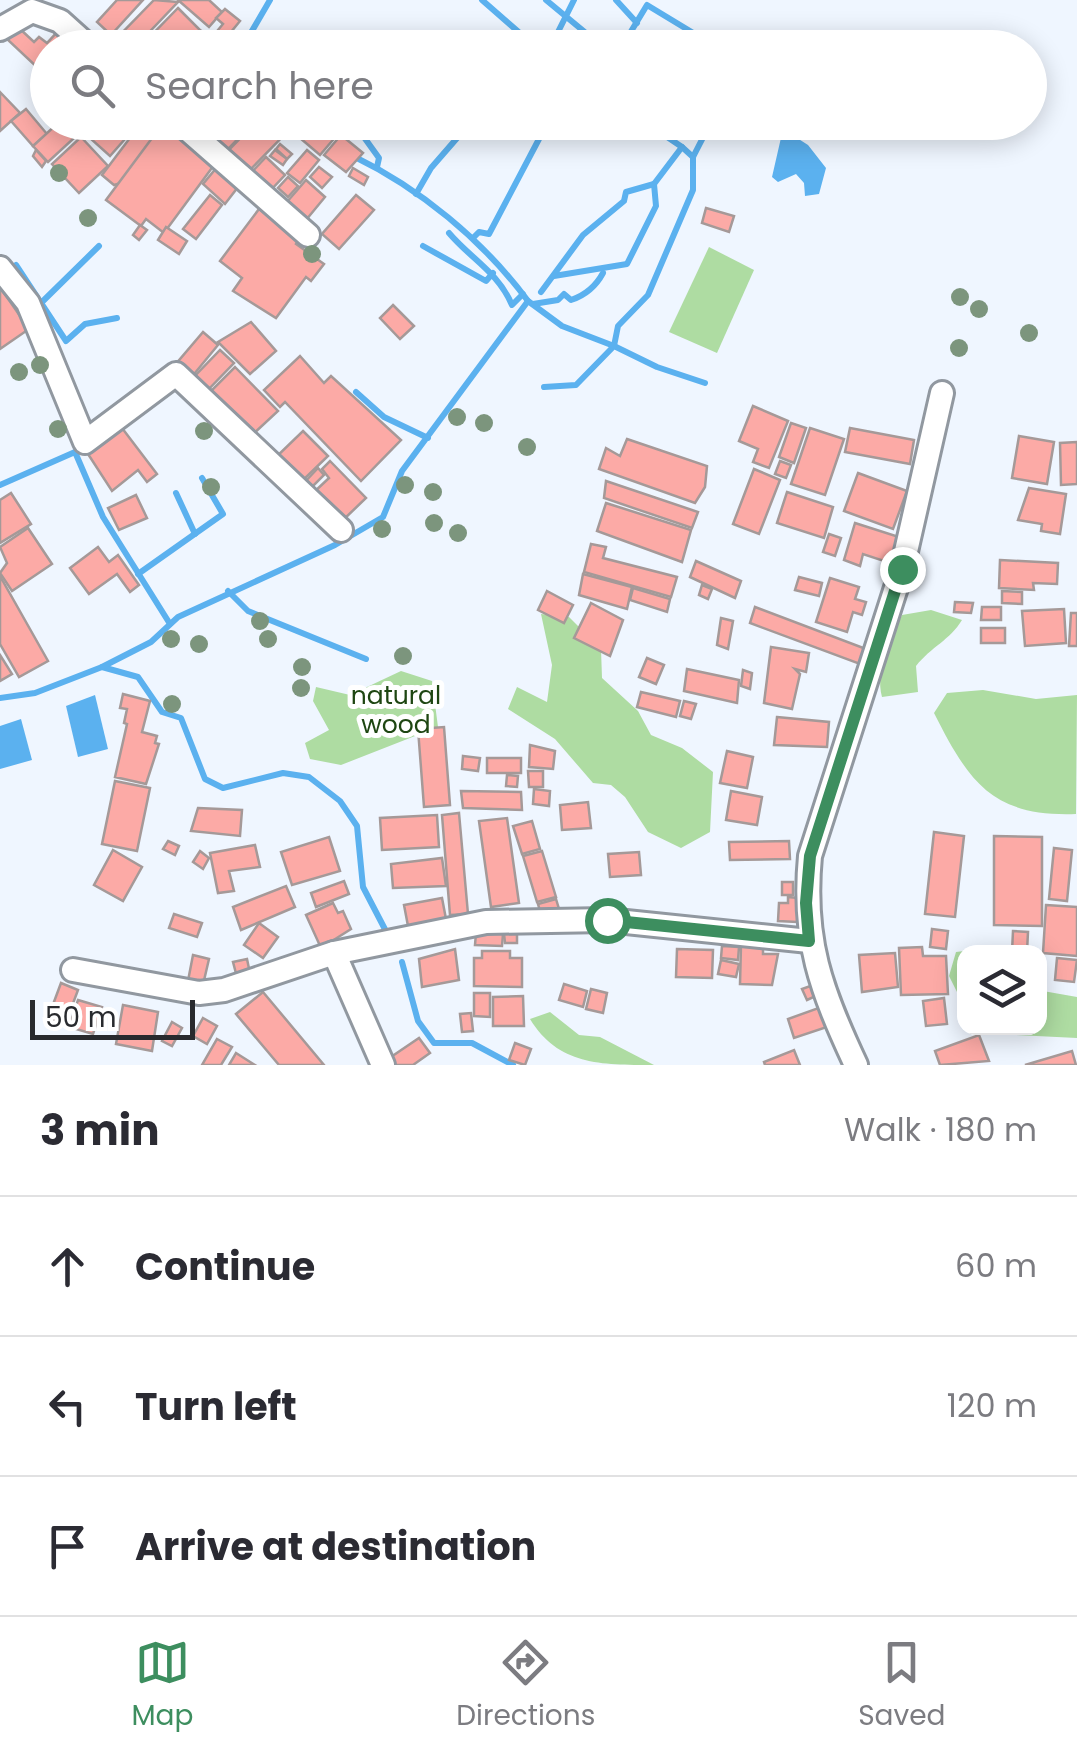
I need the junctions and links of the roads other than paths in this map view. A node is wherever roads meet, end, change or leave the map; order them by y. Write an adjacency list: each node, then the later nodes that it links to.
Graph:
1 (0, 28): 2 (street)
2 (70, 30)
3 (201, 140): 4 (street)
4 (308, 234)
5 (0, 268): 7 (street)
6 (942, 393): 8 (street)
7 (341, 530)
8 (809, 941): 9 (street); 12 (street)
9 (334, 953): 10 (street); 11 (street)
10 (73, 970)
11 (382, 1065)
12 (856, 1065)

